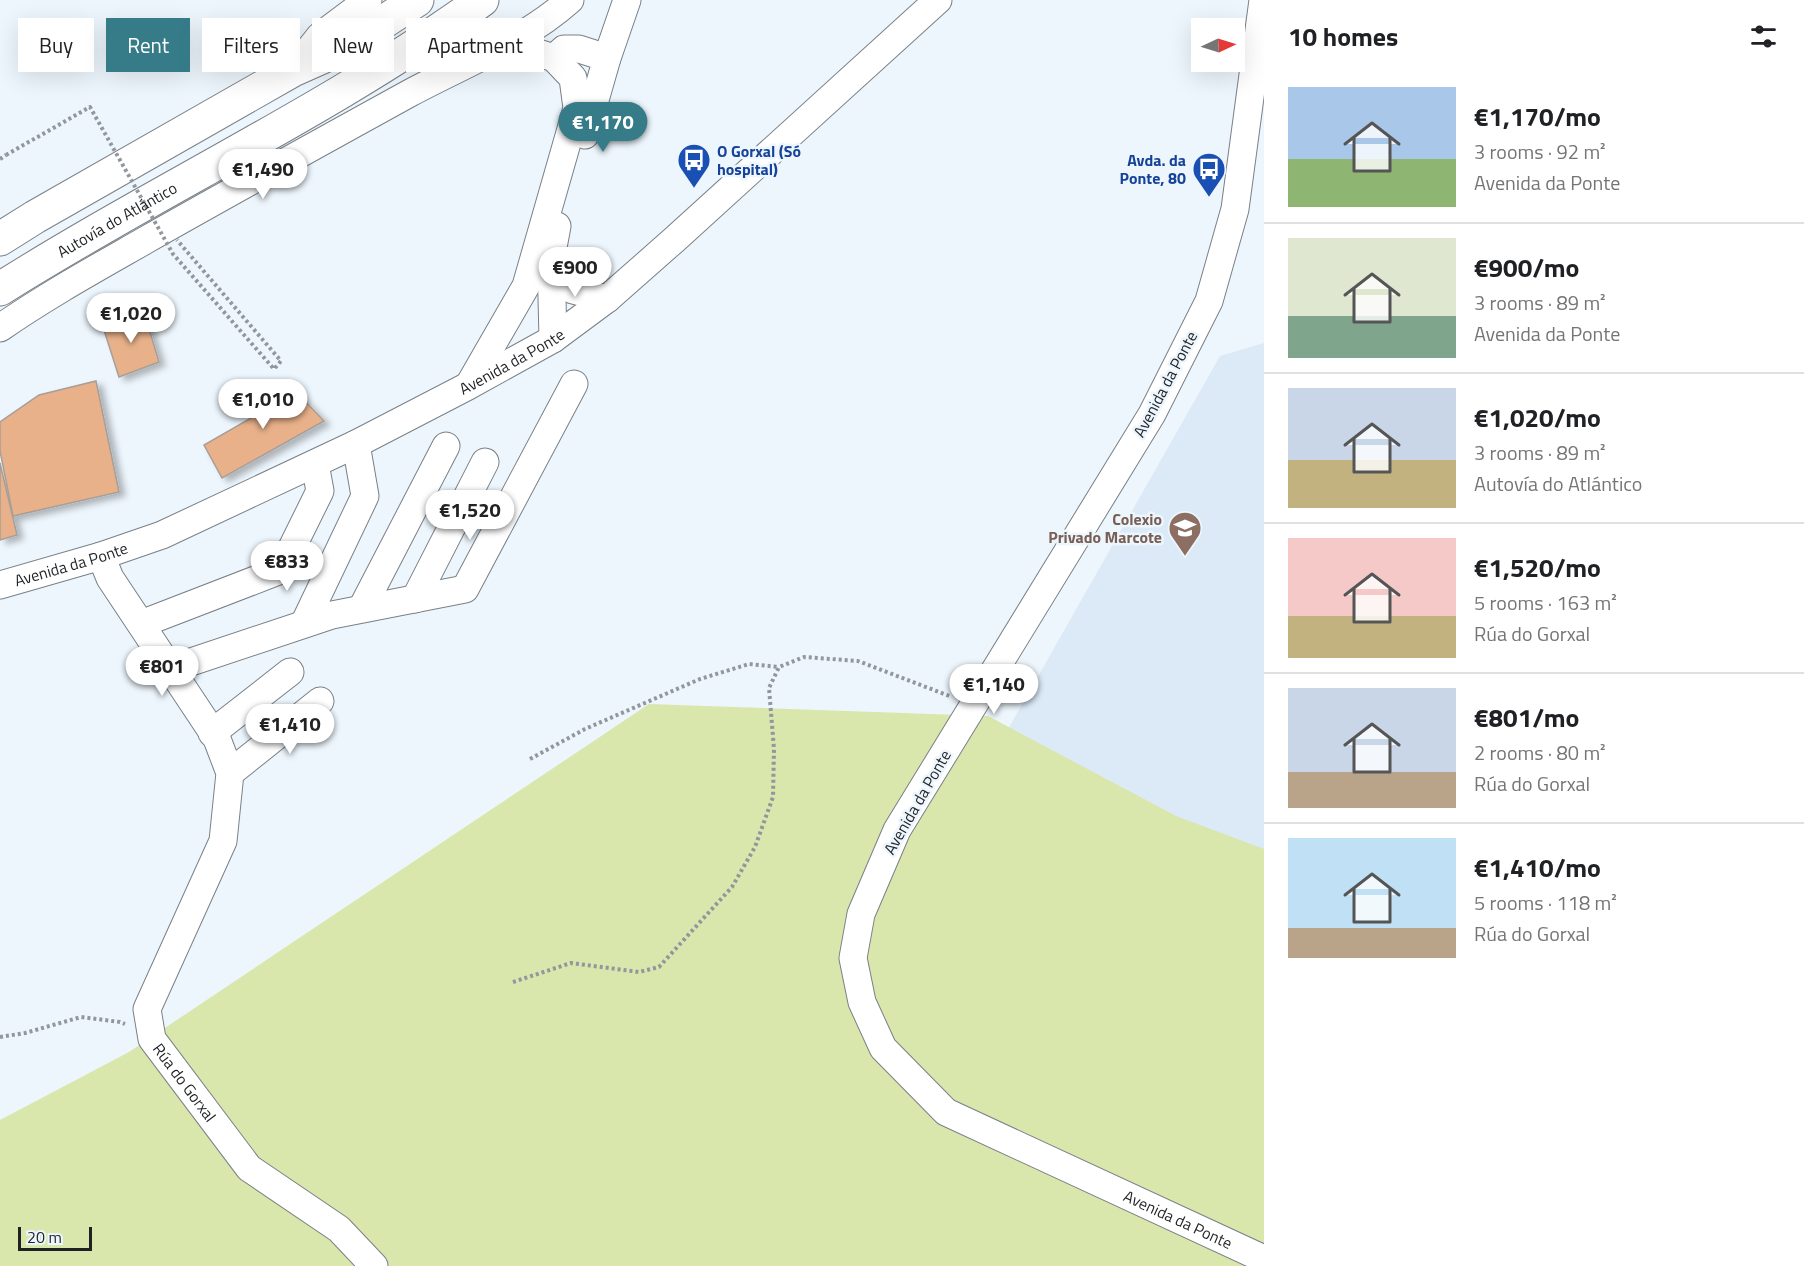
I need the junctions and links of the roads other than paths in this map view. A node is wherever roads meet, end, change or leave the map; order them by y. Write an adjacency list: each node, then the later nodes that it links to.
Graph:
1 (368, 0): 12 (street)
2 (417, 0): 13 (highway)
3 (482, 0): 19 (highway, Autovía do Atlántico)
4 (570, 0): 8 (street)
5 (627, 0): 11 (street)
6 (938, 0): 20 (street, Avenida da Ponte)
7 (1263, 10): 40 (street, Avenida da Ponte)
8 (544, 20)
9 (544, 55): 10 (street)
10 (554, 58): 11 (street); 18 (street)
11 (607, 58): 17 (street)
12 (300, 61)
13 (300, 67)
14 (289, 72): 16 (highway)
15 (451, 72): 21 (street)
16 (0, 239)
17 (550, 258): 20 (street); 22 (street)
18 (526, 286): 22 (street); 24 (street)
19 (0, 290)
20 (607, 299): 22 (street, Avenida da Ponte)
21 (0, 328)
22 (553, 339): 24 (street, Avenida da Ponte)
23 (574, 384): 31 (street)
24 (468, 386): 25 (street, Avenida da Ponte)
25 (356, 444): 28 (street, Avenida da Ponte); 34 (street)
26 (446, 446): 32 (street)
27 (485, 462): 31 (street)
28 (315, 464): 29 (street, Avenida da Ponte); 33 (street)
29 (101, 556): 30 (street, Avenida da Ponte); 33 (street)
30 (0, 585)
31 (415, 599): 32 (street)
32 (362, 608): 34 (street)
33 (141, 624): 35 (street)
34 (304, 624): 35 (street)
35 (170, 669): 38 (street)
36 (290, 672): 38 (street)
37 (320, 700): 39 (street)
38 (212, 733): 39 (street)
39 (230, 773): 41 (street, Rúa do Gorxal)
40 (1264, 1259)
41 (374, 1266)

